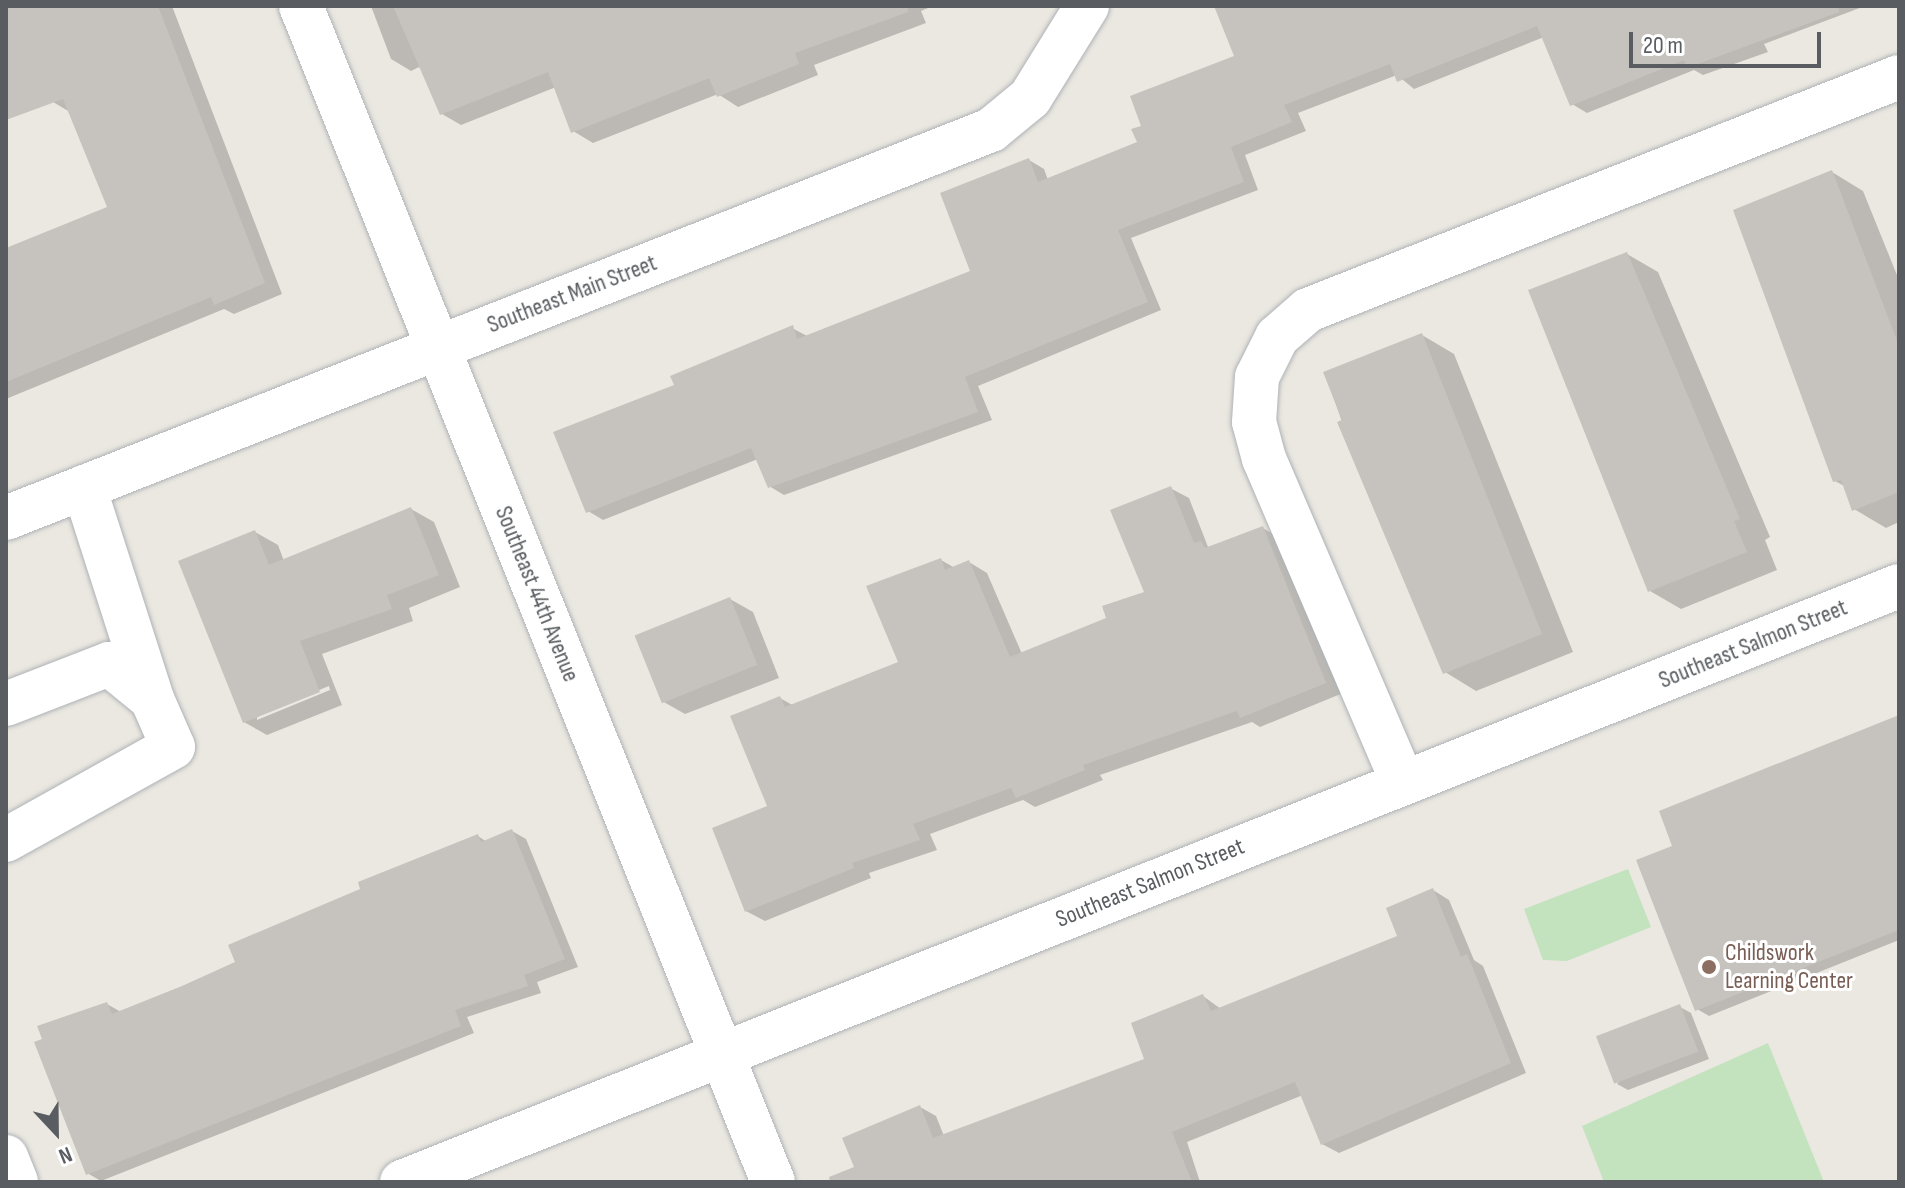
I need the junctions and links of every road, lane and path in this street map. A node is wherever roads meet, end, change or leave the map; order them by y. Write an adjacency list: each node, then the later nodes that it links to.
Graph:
1 (301, 6): 4 (street, Southeast 44th Avenue)
2 (1087, 6): 4 (street, Southeast Main Street)
3 (1899, 77): 10 (street)
4 (438, 346): 5 (street, Southeast Main Street); 12 (street, Southeast 44th Avenue)
5 (84, 487): 6 (street, Southeast Main Street); 8 (street)
6 (6, 518)
7 (1899, 586): 10 (street, Southeast Salmon Street)
8 (152, 699): 9 (street); 11 (street)
9 (6, 704)
10 (1403, 783): 12 (street, Southeast Salmon Street)
11 (6, 840)
12 (721, 1053): 15 (street, Southeast Salmon Street); 16 (street, Southeast 44th Avenue)
13 (6, 1157): 14 (street)
14 (16, 1182)
15 (402, 1182)
16 (773, 1182)

